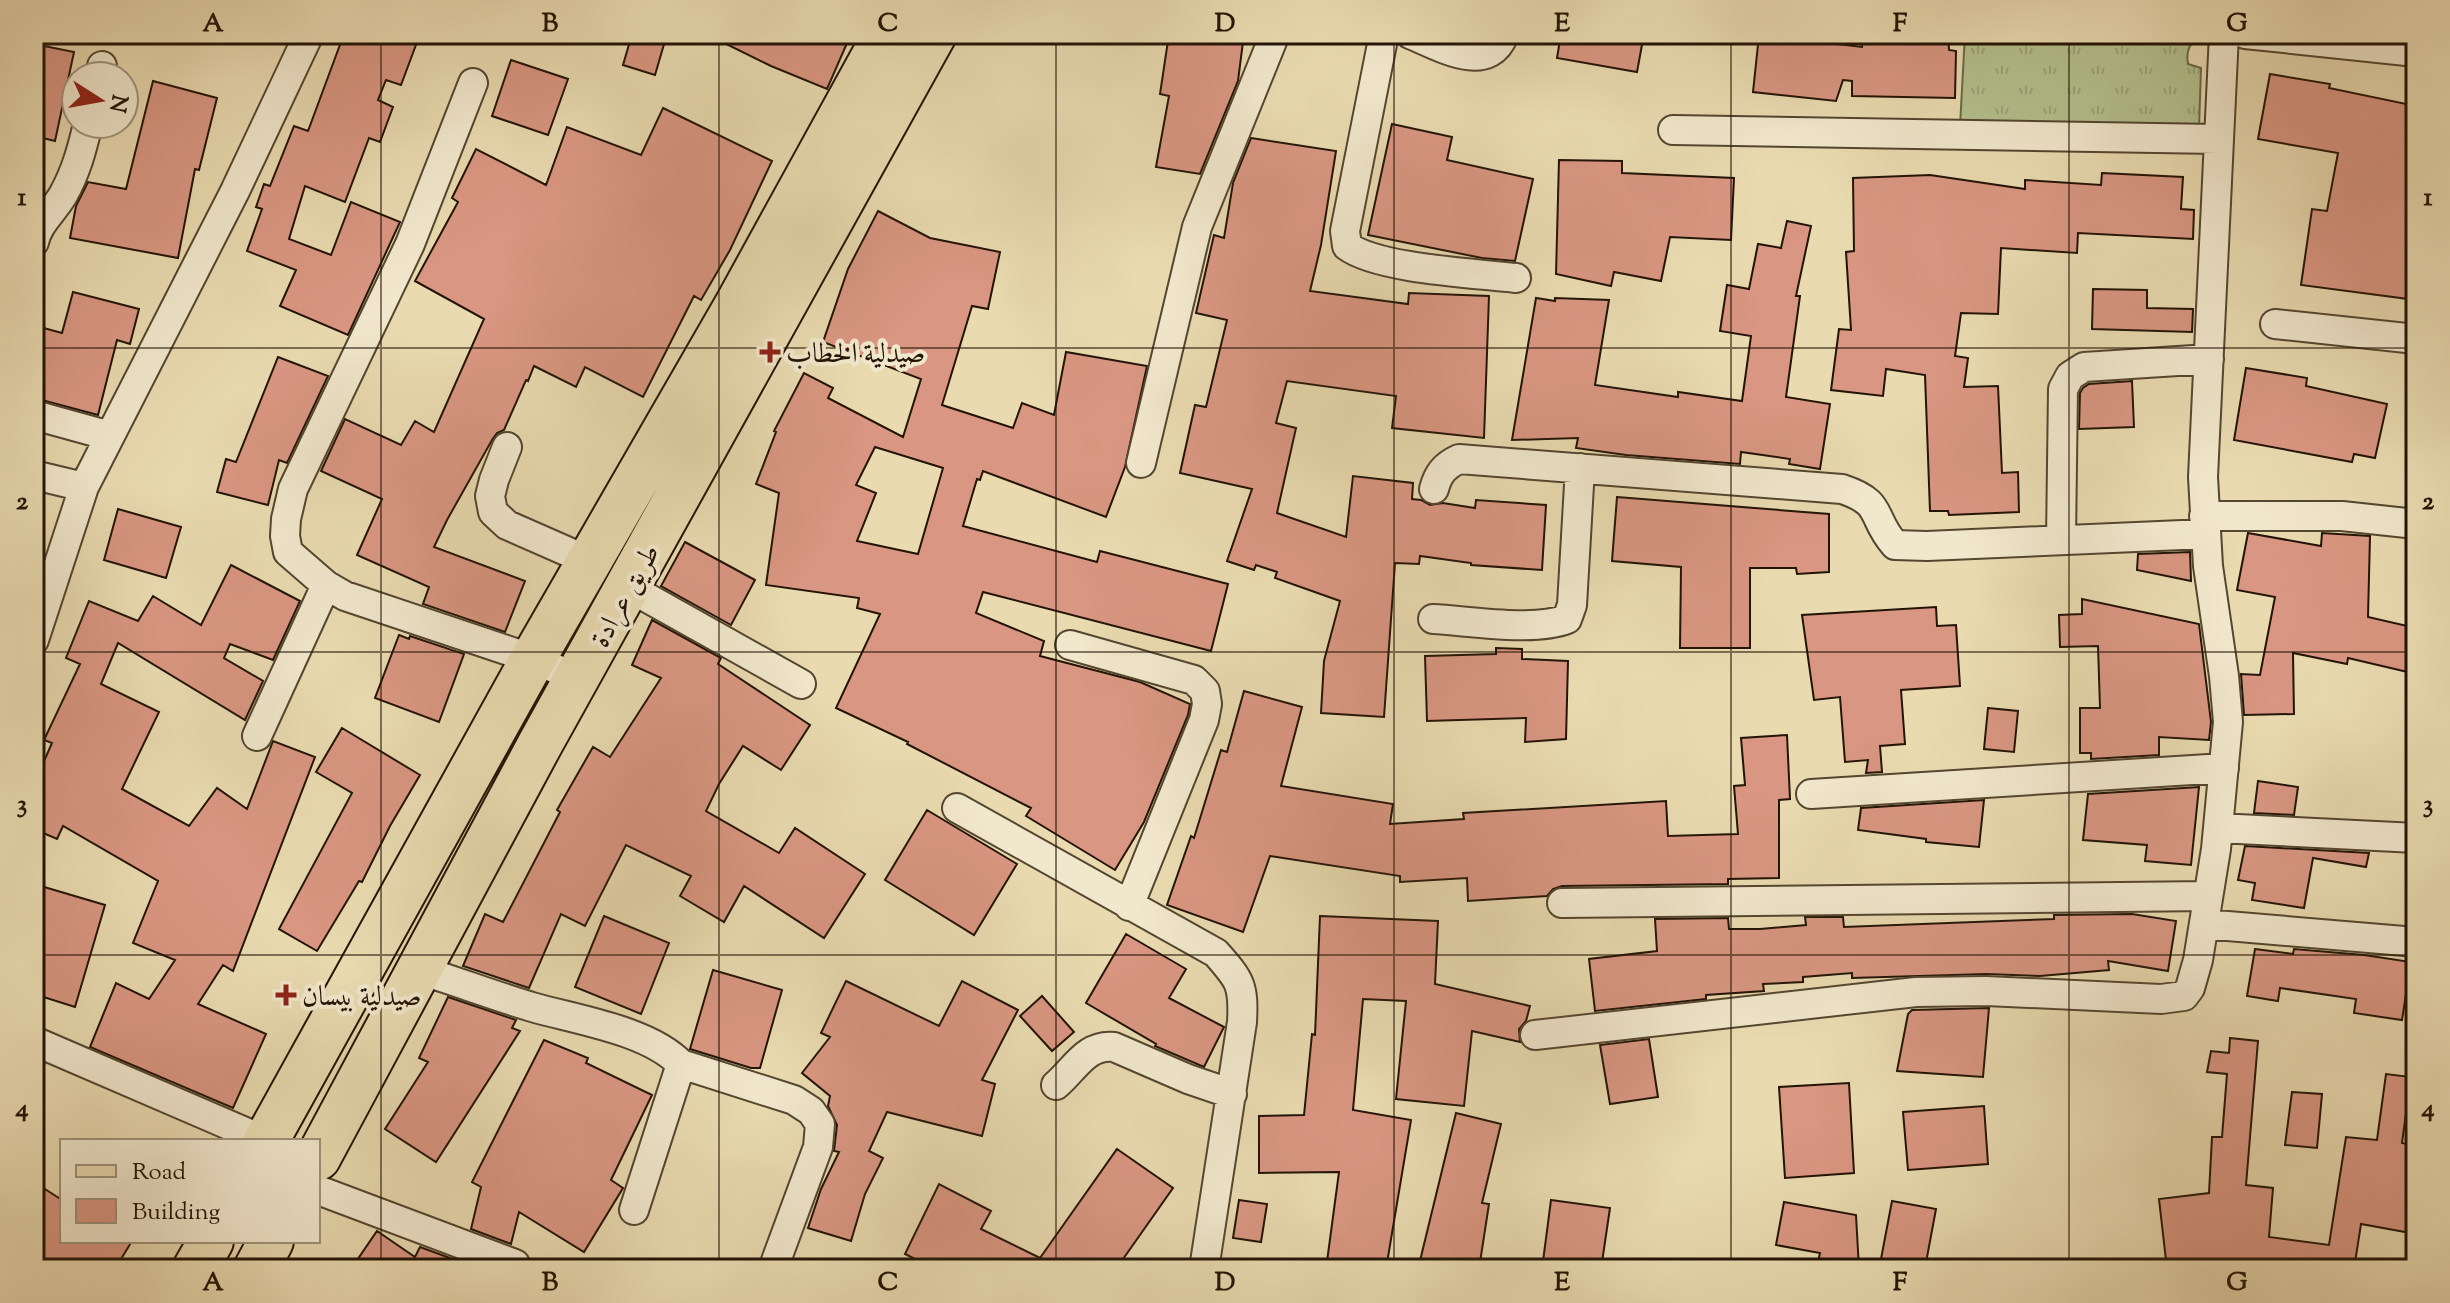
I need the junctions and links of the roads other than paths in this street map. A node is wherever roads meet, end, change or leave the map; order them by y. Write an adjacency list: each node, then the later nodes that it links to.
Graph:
1 (309, 34): 21 (street)
2 (886, 34): 31 (main road)
3 (934, 34): 33 (main road, طريق عرادة)
4 (1275, 34): 23 (street)
5 (1384, 34): 16 (street)
6 (1410, 34): 7 (street)
7 (1504, 34)
8 (2224, 34): 13 (street)
9 (2245, 34): 10 (street)
10 (2416, 52)
11 (473, 83): 32 (street)
12 (1673, 130): 13 (street)
13 (2218, 139): 19 (street)
14 (84, 140): 15 (street)
15 (35, 232)
16 (1516, 278)
17 (2275, 324): 18 (street)
18 (2416, 339)
19 (2209, 359): 29 (street); 30 (street)
20 (34, 415): 21 (street)
21 (110, 436): 26 (street)
22 (507, 447): 31 (street)
23 (1141, 463)
24 (1580, 468): 27 (street); 30 (street); 34 (street)
25 (34, 475): 26 (street)
26 (84, 487): 35 (street)
27 (1434, 489)
28 (2416, 524): 29 (street)
29 (2204, 525): 30 (street); 43 (street)
30 (2061, 540)
31 (589, 561): 37 (main road)
32 (326, 585): 37 (street); 41 (street)
33 (628, 587): 38 (main road, طريق عرادة); 39 (street)
34 (1433, 619)
35 (34, 640)
36 (1070, 645): 50 (street)
37 (533, 659): 38 (street); 40 (main road)
38 (577, 678): 42 (main road, طريق عرادة)
39 (801, 684)
40 (495, 726): 42 (main road); 60 (main road)
41 (257, 736)
42 (539, 746): 53 (main road, طريق عرادة)
43 (2224, 768): 44 (street); 46 (street)
44 (1811, 794)
45 (957, 808): 50 (street)
46 (2218, 828): 47 (street); 48 (street)
47 (2416, 838)
48 (2208, 896): 49 (street); 51 (street)
49 (1562, 903)
50 (1129, 906): 58 (street)
51 (2204, 924): 52 (street); 54 (street)
52 (2416, 942)
53 (420, 970): 56 (street); 61 (main road, طريق عرادة)
54 (1535, 1035)
55 (34, 1041): 59 (street)
56 (681, 1064): 63 (street); 69 (street)
57 (1056, 1085): 58 (street)
58 (1232, 1094): 70 (street)
59 (261, 1139)
60 (267, 1139)
61 (320, 1154)
62 (320, 1191): 66 (street)
63 (634, 1210)
64 (210, 1243): 67 (main road)
65 (270, 1243): 68 (main road)
66 (515, 1264)
67 (195, 1269)
68 (256, 1269)
69 (773, 1269)
70 (1204, 1269)

